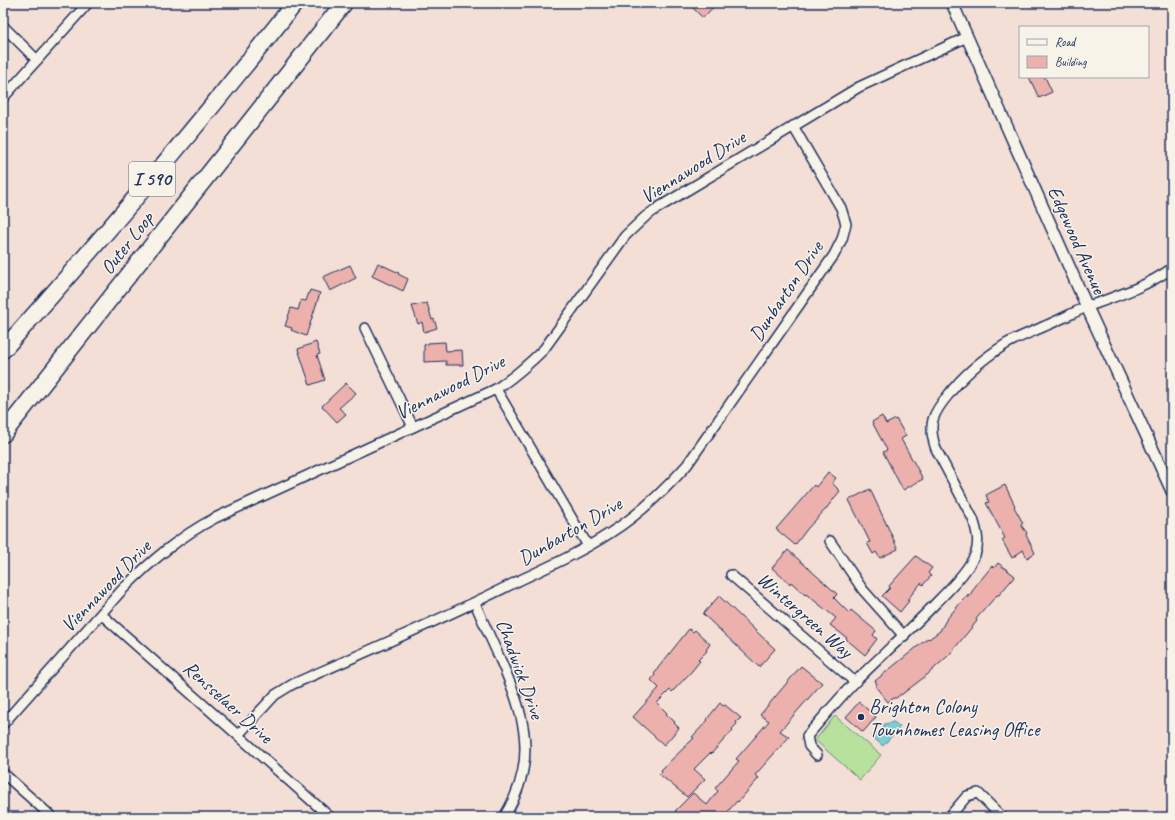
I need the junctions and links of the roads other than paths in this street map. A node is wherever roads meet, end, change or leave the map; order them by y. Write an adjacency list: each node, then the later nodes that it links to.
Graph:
1 (88, 3): 7 (street)
2 (295, 3): 13 (highway, Outer Loop / I 590)
3 (344, 3): 16 (highway, Outer Loop / I 590)
4 (952, 3): 6 (street, Edgewood Avenue)
5 (3, 26): 7 (street)
6 (967, 37): 9 (street, Viennawood Drive); 11 (street, Edgewood Avenue)
7 (37, 60): 8 (street)
8 (3, 98)
9 (793, 126): 14 (street, Viennawood Drive); 19 (street, Dunbarton Drive)
10 (1172, 268): 11 (street, Wintergreen Way)
11 (1087, 307): 17 (street, Edgewood Avenue); 23 (street, Wintergreen Way)
12 (365, 328): 15 (street)
13 (3, 350)
14 (496, 389): 15 (street, Viennawood Drive); 19 (street)
15 (413, 427): 22 (street, Viennawood Drive)
16 (3, 434)
17 (1172, 491)
18 (830, 541): 23 (street)
19 (588, 546): 21 (street, Dunbarton Drive)
20 (731, 575): 24 (street, Wintergreen Way)
21 (475, 603): 26 (street, Dunbarton Drive); 31 (street, Chadwick Drive)
22 (101, 614): 25 (street, Viennawood Drive); 26 (street, Rensselaer Drive)
23 (904, 636): 24 (street, Wintergreen Way)
24 (855, 682): 27 (street, Wintergreen Way)
25 (3, 724)
26 (238, 735): 30 (street, Rensselaer Drive)
27 (817, 755)
28 (3, 773): 29 (street)
29 (52, 817)
30 (330, 817)
31 (504, 817)
32 (949, 817): 33 (street)
33 (1002, 817)

